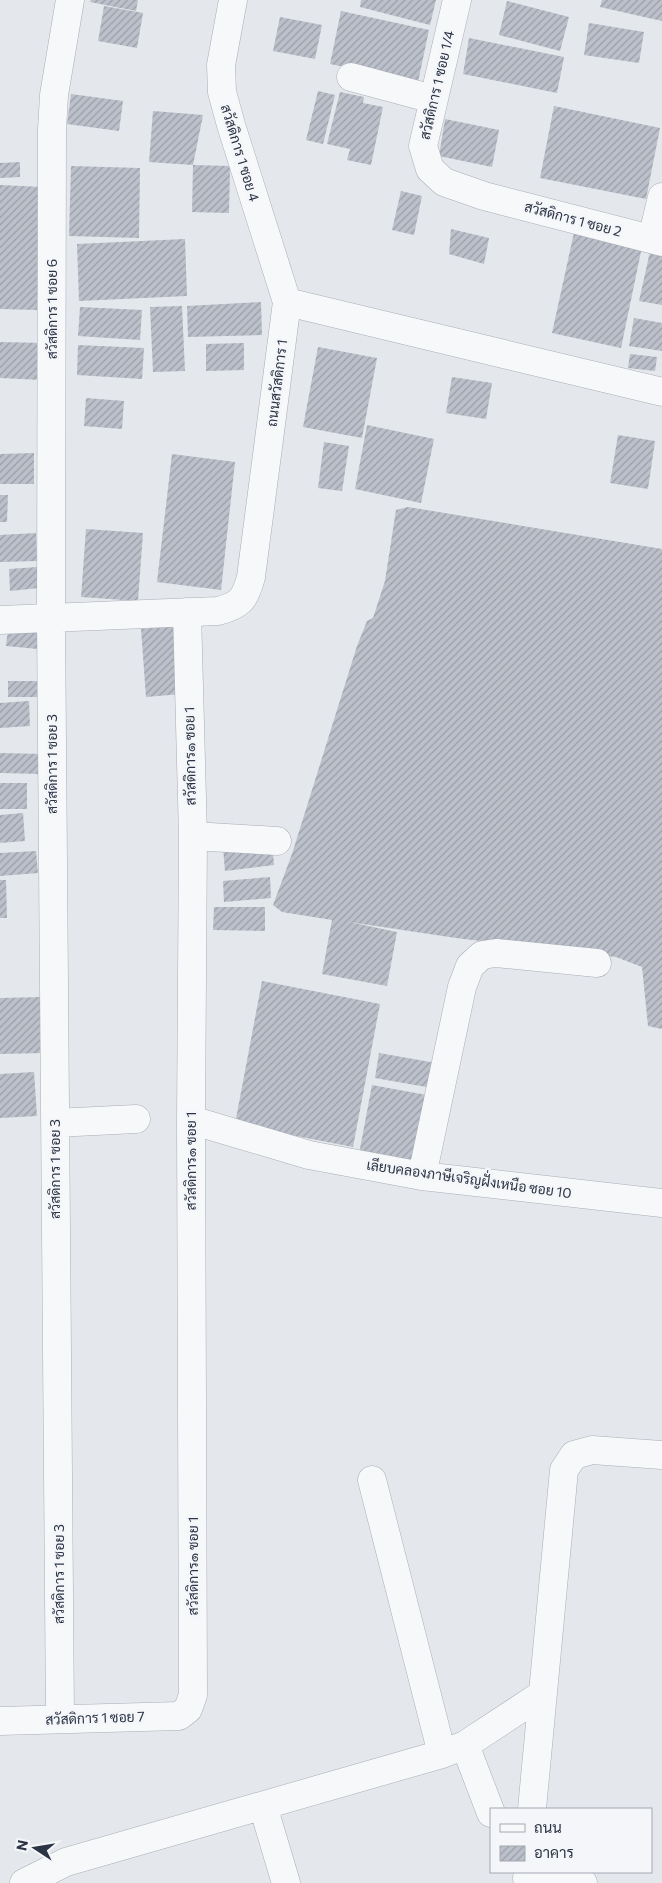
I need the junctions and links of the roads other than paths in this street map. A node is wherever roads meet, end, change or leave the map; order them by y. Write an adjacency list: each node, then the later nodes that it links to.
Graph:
1 (70, 0): 12 (street, สวัสดิการ 1 ซอย 6)
2 (233, 0): 9 (street, สวัสดิการ 1 ซอย 4)
3 (457, 0): 5 (street, สวัสดิการ 1 ซอย 1/4)
4 (352, 77): 5 (street)
5 (433, 99): 6 (street, สวัสดิการ 1 ซอย 1/4)
6 (484, 196): 8 (street, สวัสดิการ 1 ซอย 2)
7 (662, 197): 8 (street)
8 (657, 241)
9 (287, 302): 10 (street); 11 (street, ถนนสวัสดิการ 1)
10 (662, 392)
11 (187, 612): 12 (street, ถนนสวัสดิการ 1); 14 (street, สวัสดิการ๑ ซอย 1)
12 (51, 619): 13 (street, ถนนสวัสดิการ 1); 19 (street, สวัสดิการ 1 ซอย 3)
13 (0, 620)
14 (192, 836): 15 (street); 18 (street, สวัสดิการ๑ ซอย 1)
15 (277, 841)
16 (597, 963): 20 (street)
17 (136, 1119): 19 (street)
18 (191, 1120): 20 (street, เลียบคลองภาษีเจริญฝั่งเหนือ ซอย 10); 25 (street, สวัสดิการ๑ ซอย 1)
19 (55, 1123): 26 (street, สวัสดิการ 1 ซอย 3)
20 (422, 1176): 21 (street, เลียบคลองภาษีเจริญฝั่งเหนือ ซอย 10)
21 (662, 1203)
22 (662, 1455): 24 (street)
23 (372, 1480): 28 (street)
24 (542, 1695): 28 (street); 30 (street)
25 (188, 1709): 26 (street, สวัสดิการ 1 ซอย 7)
26 (60, 1719): 27 (street, สวัสดิการ 1 ซอย 7)
27 (0, 1721)
28 (453, 1749): 29 (street); 31 (street)
29 (264, 1806): 32 (street); 35 (street)
30 (532, 1808)
31 (490, 1811)
32 (70, 1872): 34 (street)
33 (522, 1878): 36 (street)
34 (24, 1883)
35 (286, 1883)
36 (583, 1883)

